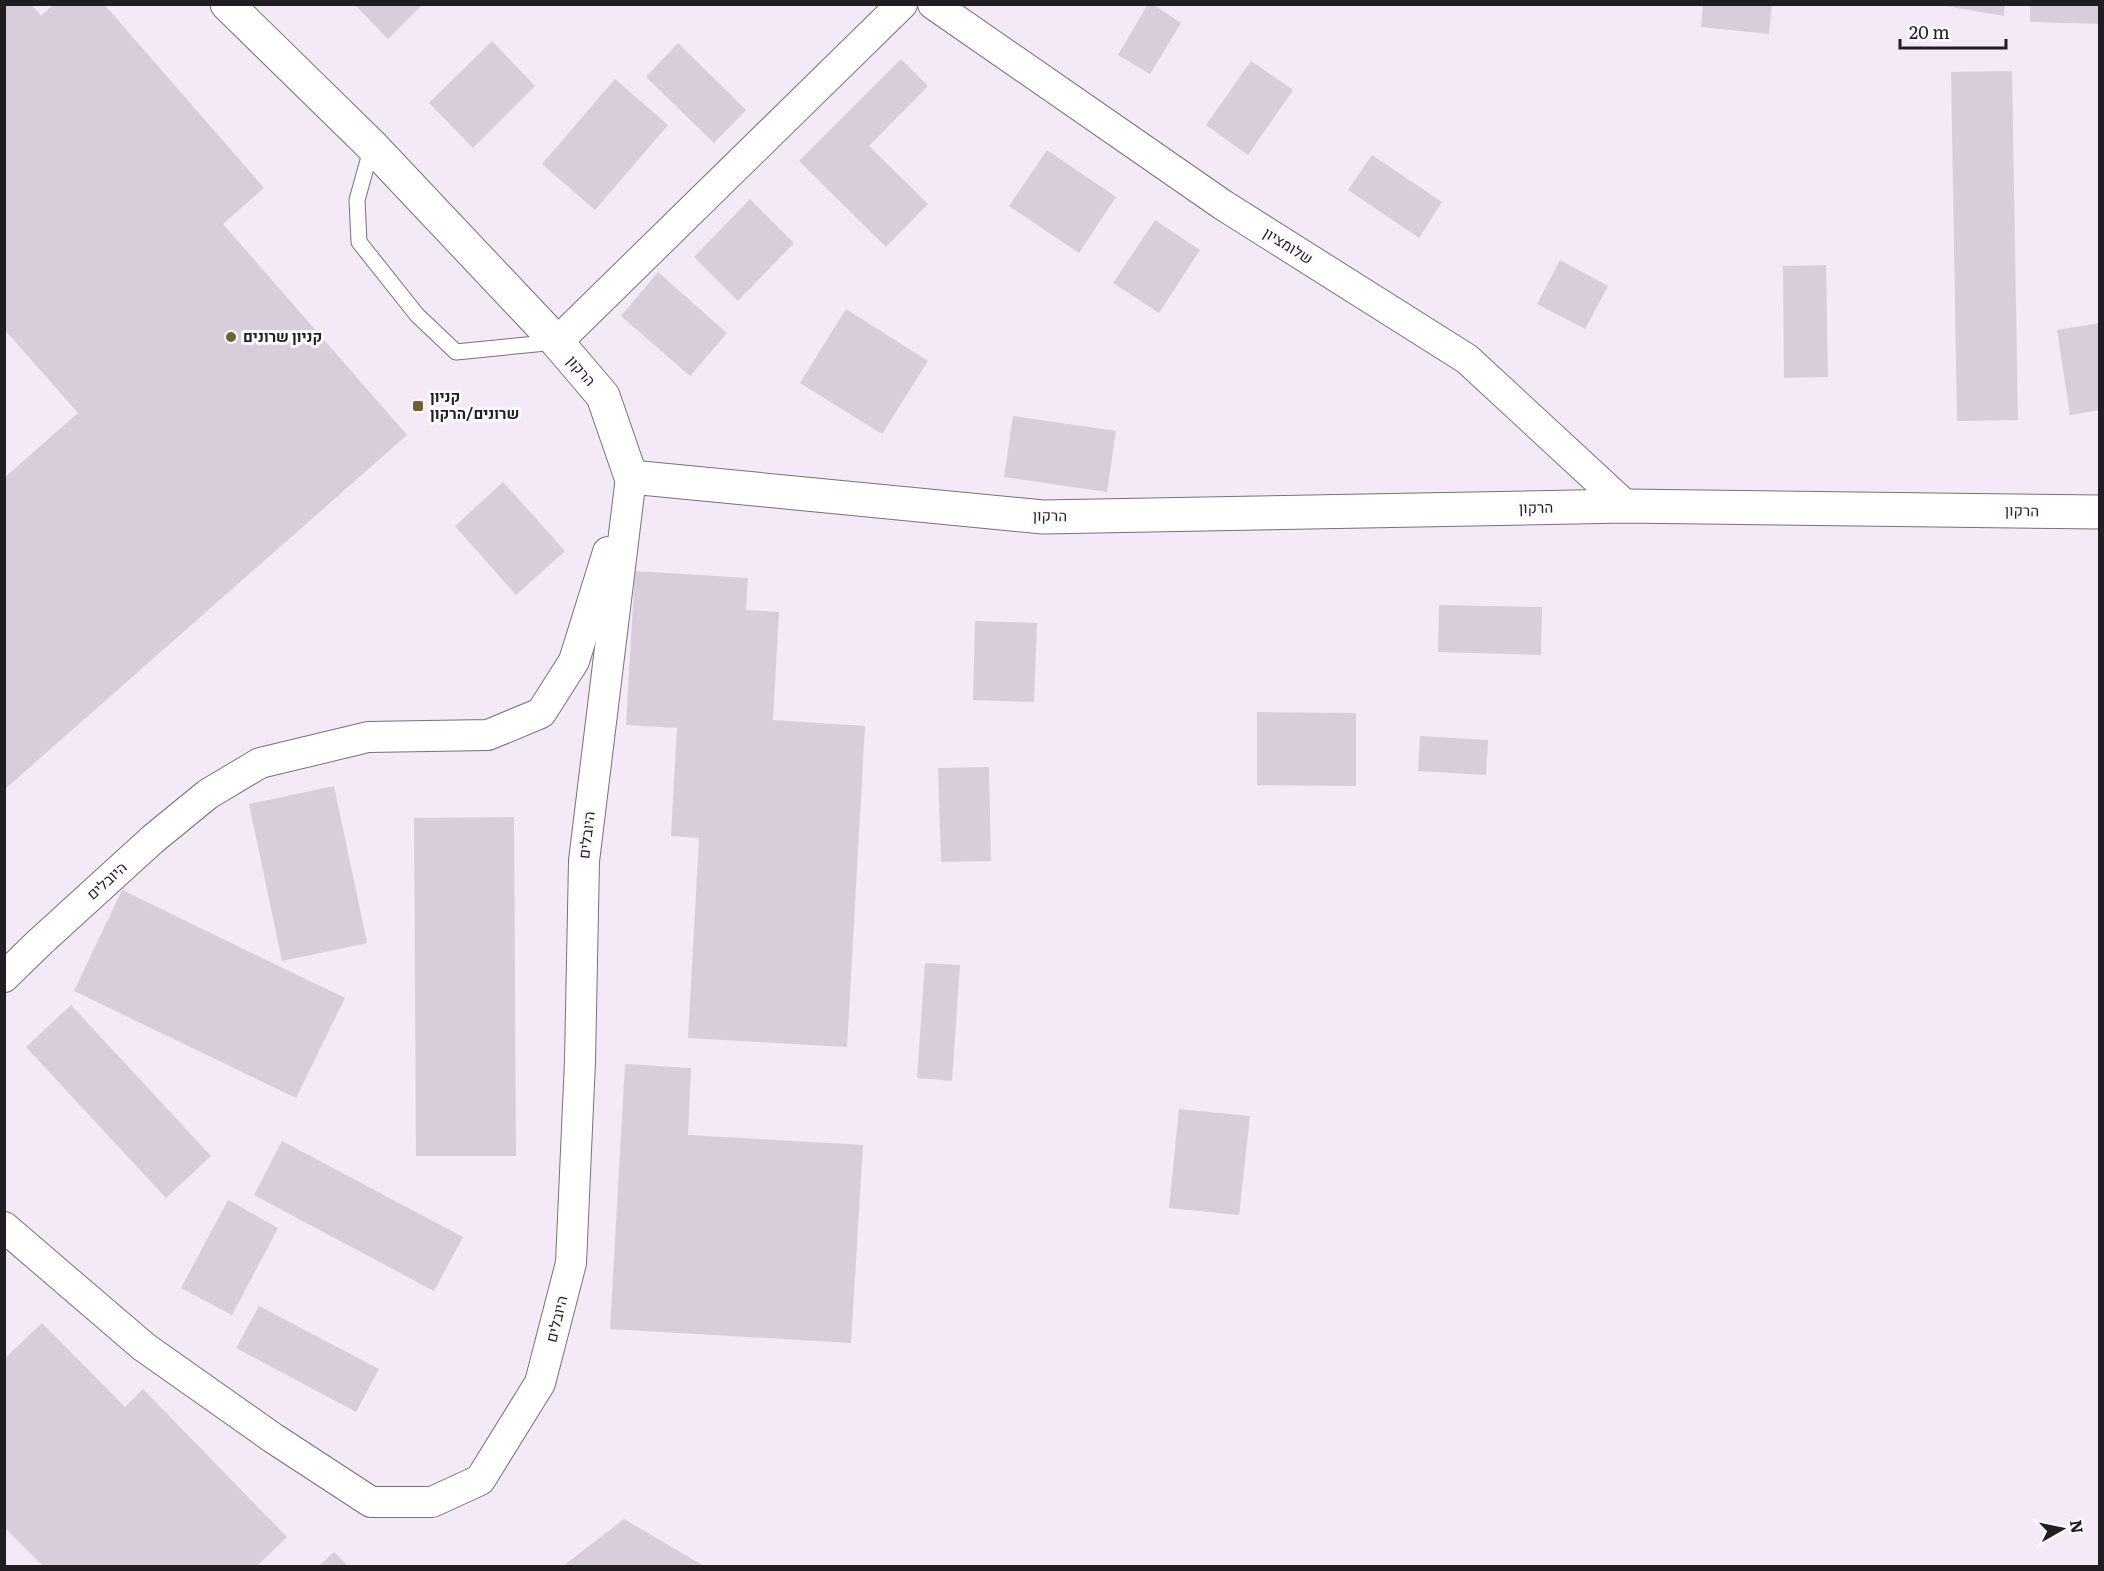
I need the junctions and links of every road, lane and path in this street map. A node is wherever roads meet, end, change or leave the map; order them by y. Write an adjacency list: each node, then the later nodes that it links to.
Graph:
1 (227, 4): 4 (street, הרקון)
2 (902, 4): 5 (street)
3 (933, 4): 7 (street, שלומציון)
4 (372, 147): 5 (street, הרקון); 5 (lane)
5 (557, 342): 6 (street, הרקון)
6 (631, 477): 7 (street, הרקון); 9 (street, היובלים); 10 (street, היובלים)
7 (1626, 506): 8 (street, הרקון)
8 (2100, 512)
9 (4, 977)
10 (4, 1227)

